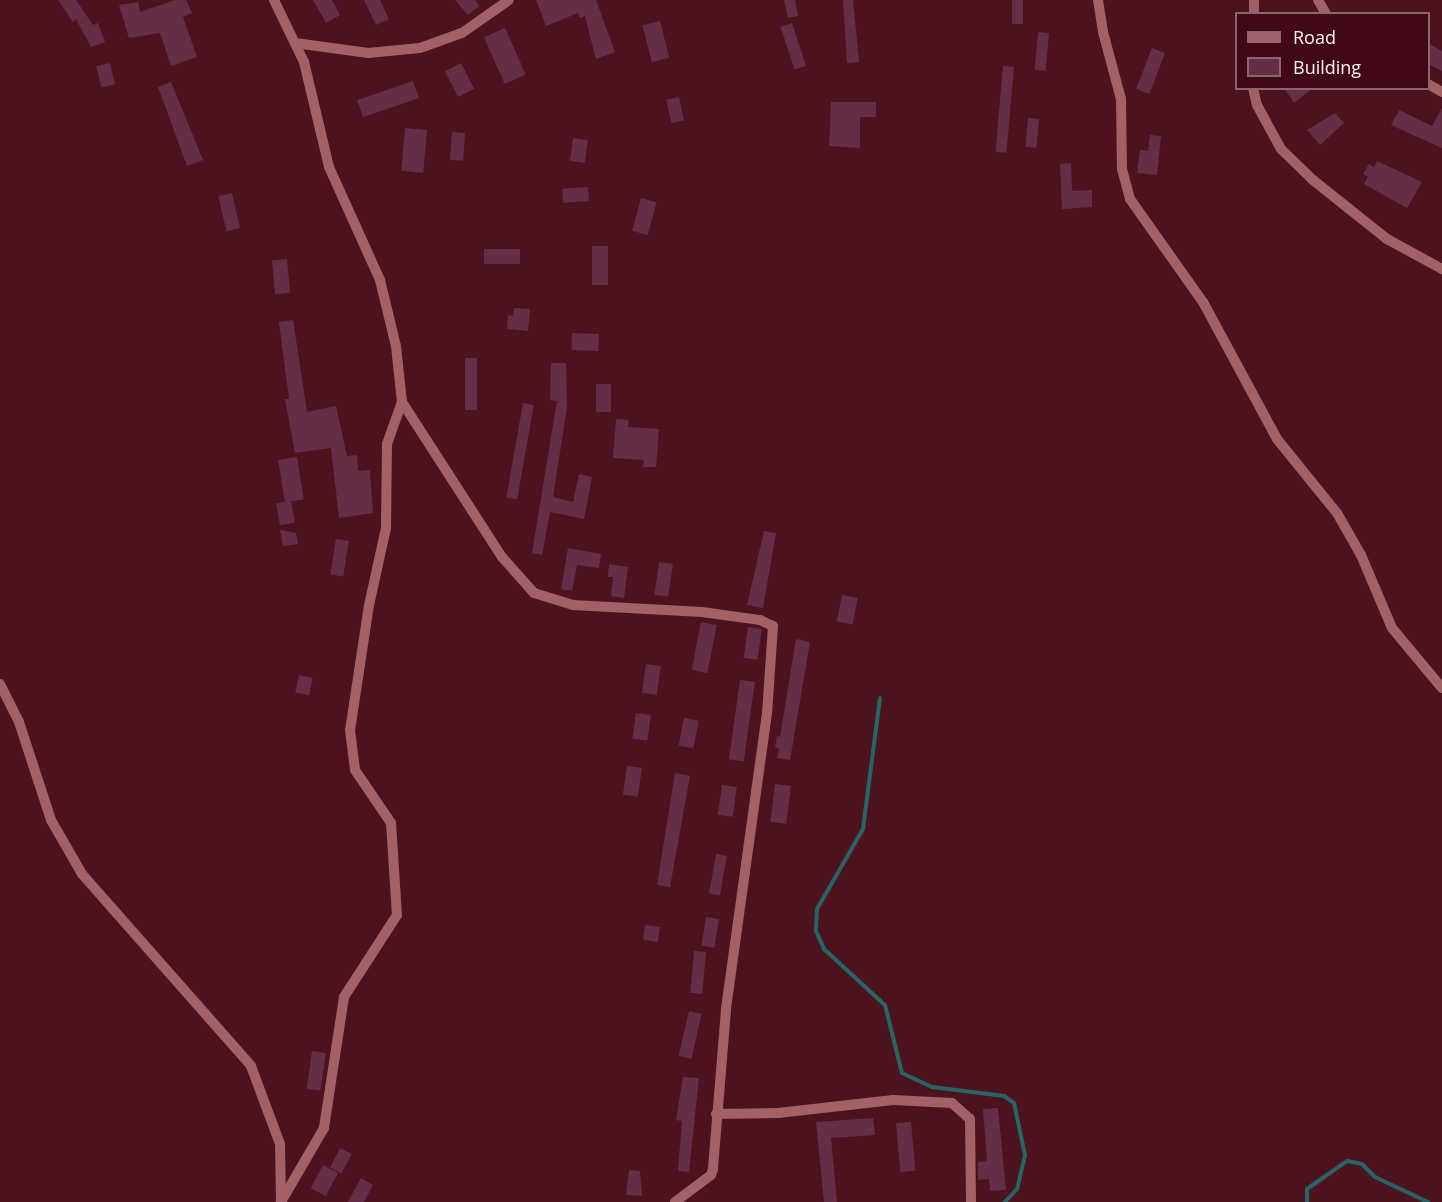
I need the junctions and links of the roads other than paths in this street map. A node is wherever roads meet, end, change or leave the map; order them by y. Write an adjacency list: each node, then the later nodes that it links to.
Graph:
1 (274, 0): 4 (street)
2 (510, 0): 4 (street)
3 (1098, 0): 9 (street)
4 (296, 43): 7 (street)
5 (1253, 90): 6 (street)
6 (1442, 269)
7 (402, 402): 8 (street); 10 (street)
8 (0, 684)
9 (1442, 688)
10 (716, 1114): 11 (street); 12 (street)
11 (675, 1202)
12 (971, 1202)

